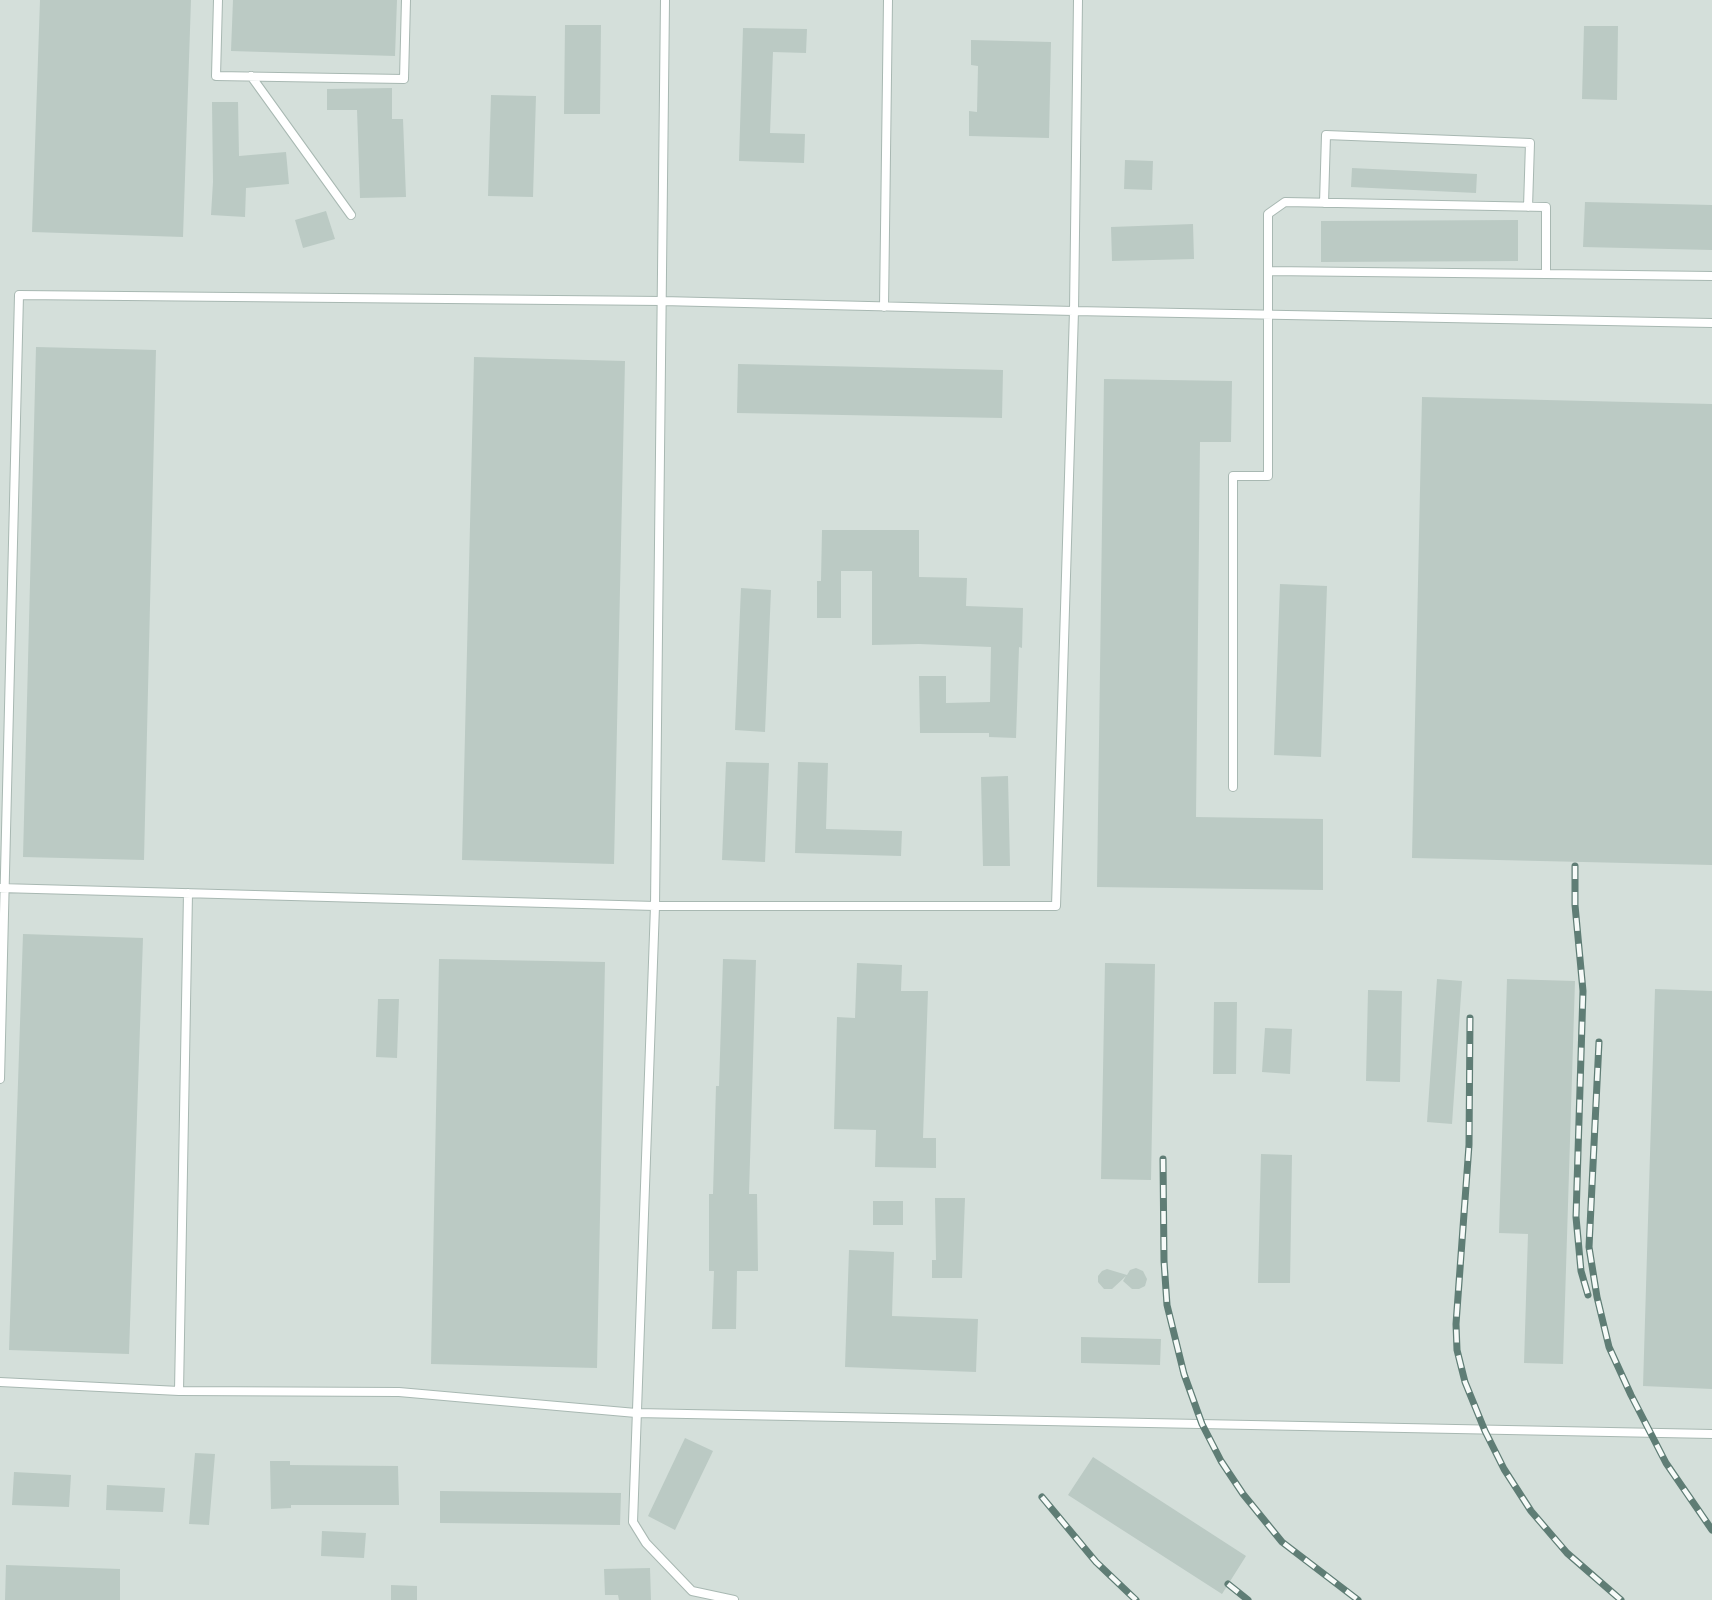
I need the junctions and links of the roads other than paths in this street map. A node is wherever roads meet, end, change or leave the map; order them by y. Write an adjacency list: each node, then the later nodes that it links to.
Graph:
1 (218, 0): 6 (lane)
2 (406, 0): 6 (lane)
3 (665, 0): 13 (lane)
4 (888, 0): 14 (lane)
5 (1078, 0): 15 (lane)
6 (251, 76): 9 (lane)
7 (1324, 203): 8 (lane); 8 (lane); 10 (lane)
8 (1528, 207): 11 (lane)
9 (351, 215)
10 (1268, 271): 11 (lane); 16 (lane)
11 (1546, 274): 12 (lane)
12 (1712, 276)
13 (662, 301): 14 (lane); 19 (lane); 21 (lane)
14 (884, 307): 15 (lane)
15 (1074, 311): 16 (lane); 21 (lane)
16 (1268, 314): 17 (lane); 18 (lane)
17 (1712, 323)
18 (1233, 787)
19 (3, 888): 20 (lane); 22 (lane)
20 (188, 893): 21 (lane); 24 (lane)
21 (655, 906): 25 (lane)
22 (0, 1079)
23 (0, 1382): 24 (lane)
24 (179, 1391): 25 (lane)
25 (636, 1413): 26 (lane); 27 (lane)
26 (1712, 1434)
27 (734, 1600)

